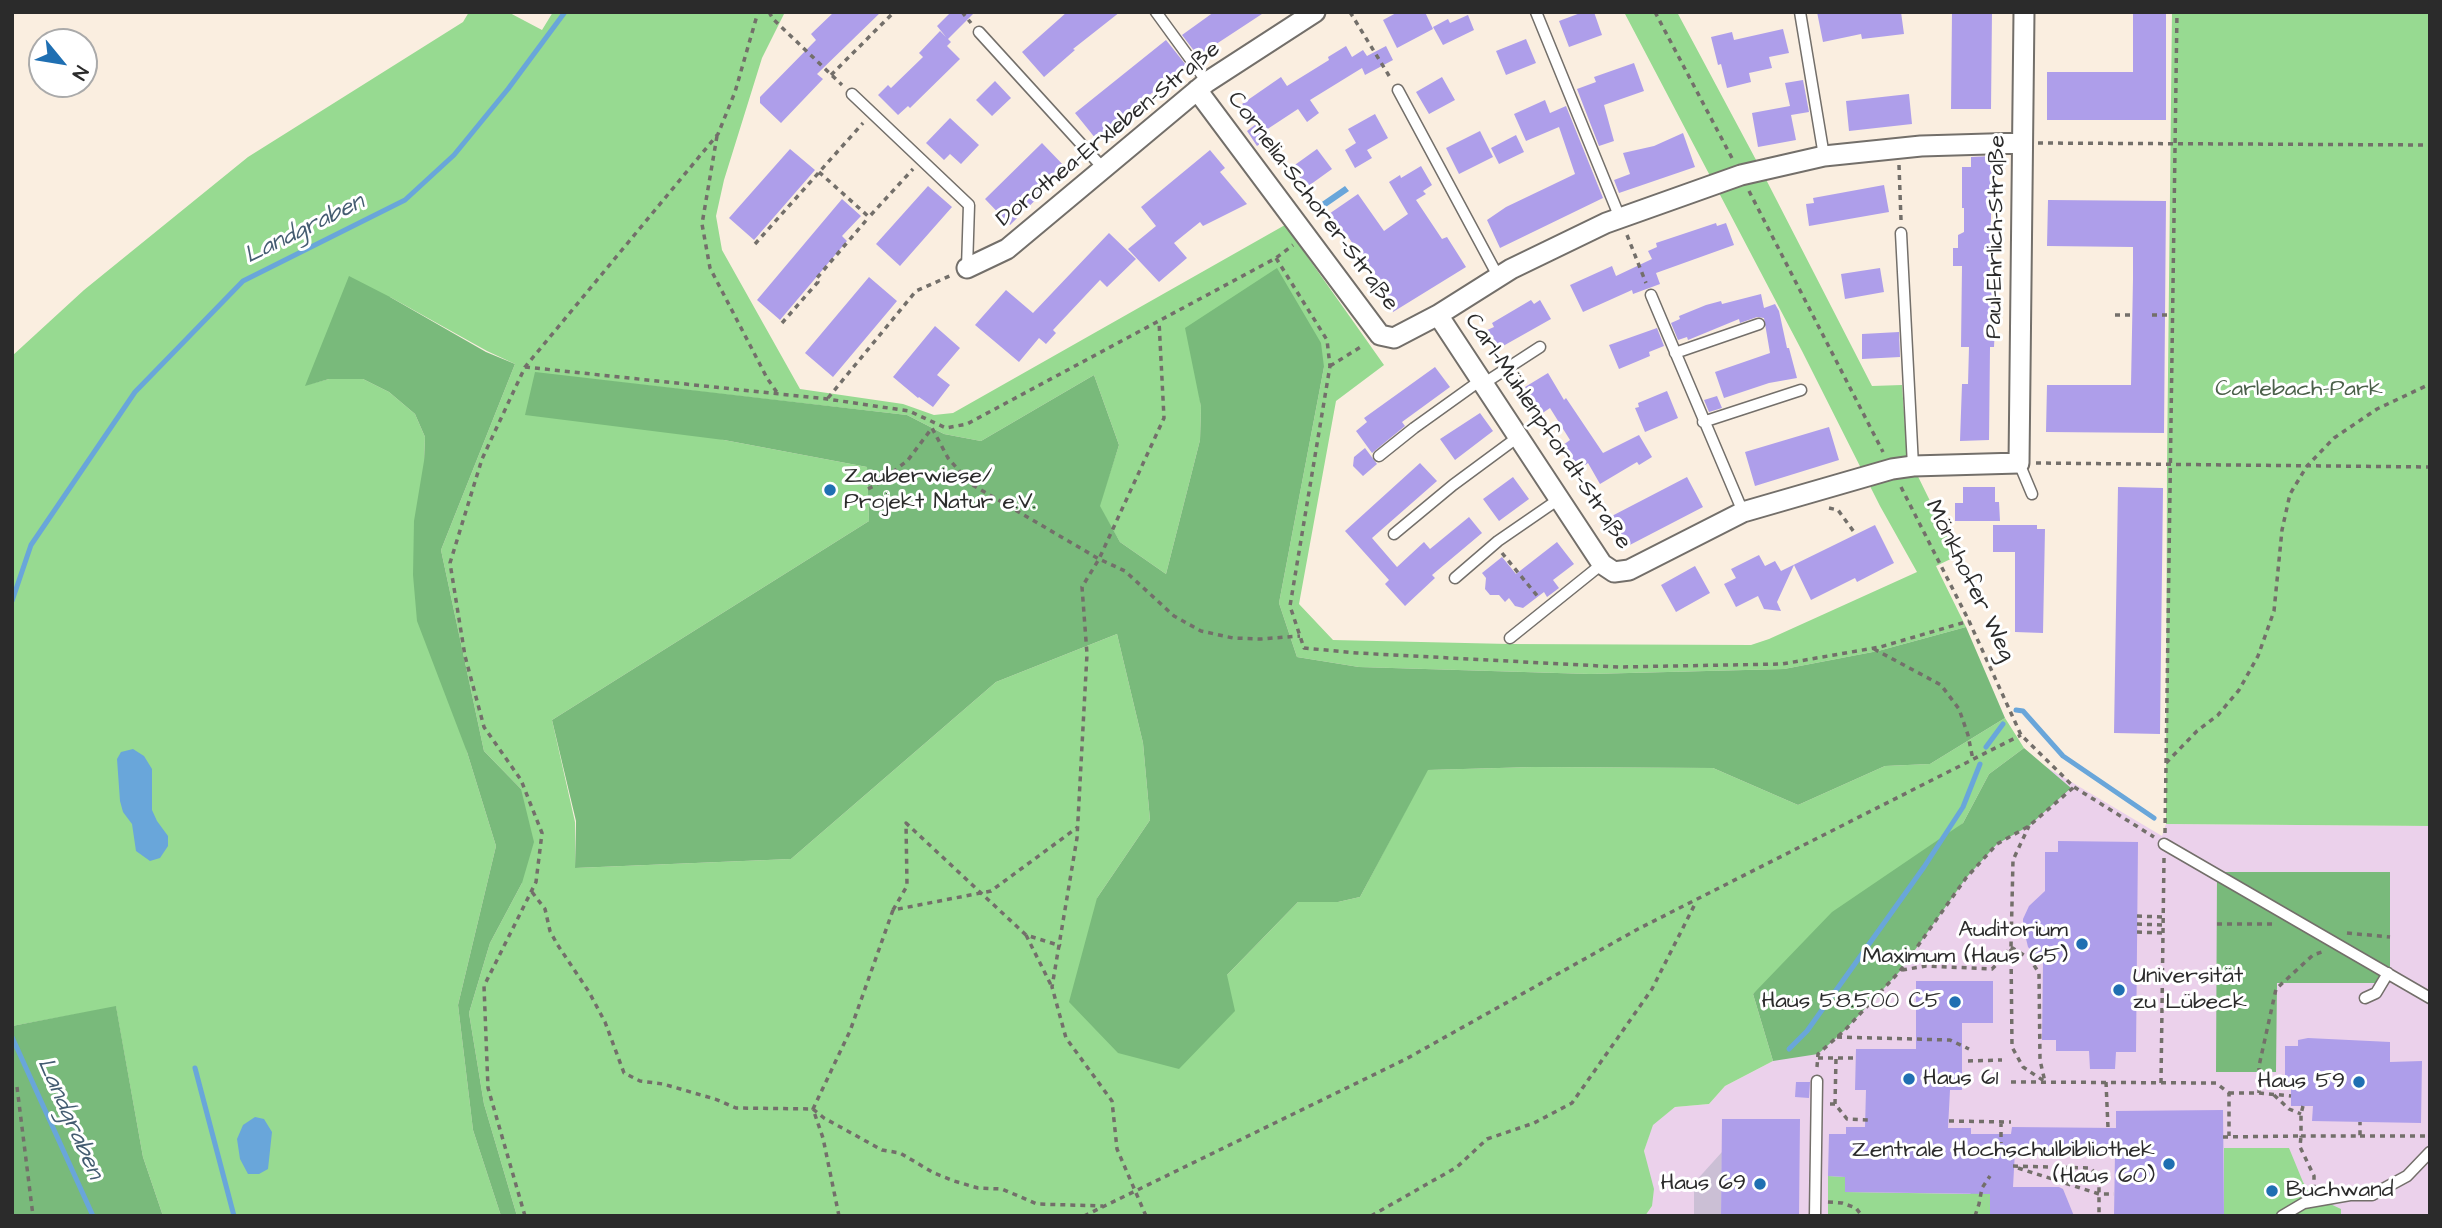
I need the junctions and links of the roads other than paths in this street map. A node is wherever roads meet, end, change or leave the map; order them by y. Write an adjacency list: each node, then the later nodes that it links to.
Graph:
1 (1156, 12): 7 (lane)
2 (1315, 12): 7 (street, Dorothea-Erxleben-Straße)
3 (1536, 12): 13 (lane)
4 (1800, 12): 11 (lane)
5 (2024, 12): 10 (street, Paul-Ehrlich-Straße)
6 (979, 32): 12 (lane)
7 (1202, 86): 12 (street, Dorothea-Erxleben-Straße); 18 (street, Cornelia-Schorer-Straße)
8 (1398, 90): 16 (lane)
9 (852, 94): 15 (lane)
10 (2022, 143): 11 (street, Cornelia-Schorer-Straße); 27 (street, Paul-Ehrlich-Straße)
11 (1824, 156): 13 (street, Cornelia-Schorer-Straße)
12 (1103, 168): 15 (street, Dorothea-Erxleben-Straße)
13 (1619, 218): 16 (street, Cornelia-Schorer-Straße)
14 (1901, 233): 28 (lane)
15 (967, 268)
16 (1499, 278): 18 (street, Cornelia-Schorer-Straße)
17 (1651, 295): 21 (lane)
18 (1438, 314): 22 (street, Carl-Mühlenpfordt-Straße)
19 (1759, 324): 21 (lane)
20 (1539, 346): 22 (lane)
21 (1675, 353): 24 (lane)
22 (1482, 382): 25 (street, Carl-Mühlenpfordt-Straße); 26 (lane)
23 (1801, 390): 24 (lane)
24 (1703, 422): 31 (lane)
25 (1518, 437): 30 (street, Carl-Mühlenpfordt-Straße); 32 (lane)
26 (1379, 456)
27 (2019, 463): 28 (street, Carl-Mühlenpfordt-Straße); 29 (lane)
28 (1913, 466): 31 (street, Carl-Mühlenpfordt-Straße)
29 (2032, 494)
30 (1559, 499): 33 (street, Carl-Mühlenpfordt-Straße); 34 (lane)
31 (1743, 512): 33 (street, Carl-Mühlenpfordt-Straße)
32 (1394, 534)
33 (1602, 564): 35 (lane)
34 (1455, 578)
35 (1510, 638)
36 (2164, 844): 37 (lane)
37 (2388, 973): 38 (lane); 39 (lane)
38 (2365, 998)
39 (2430, 998)
40 (1817, 1081): 42 (lane)
41 (2430, 1152): 43 (lane)
42 (1815, 1216)
43 (2282, 1216)

